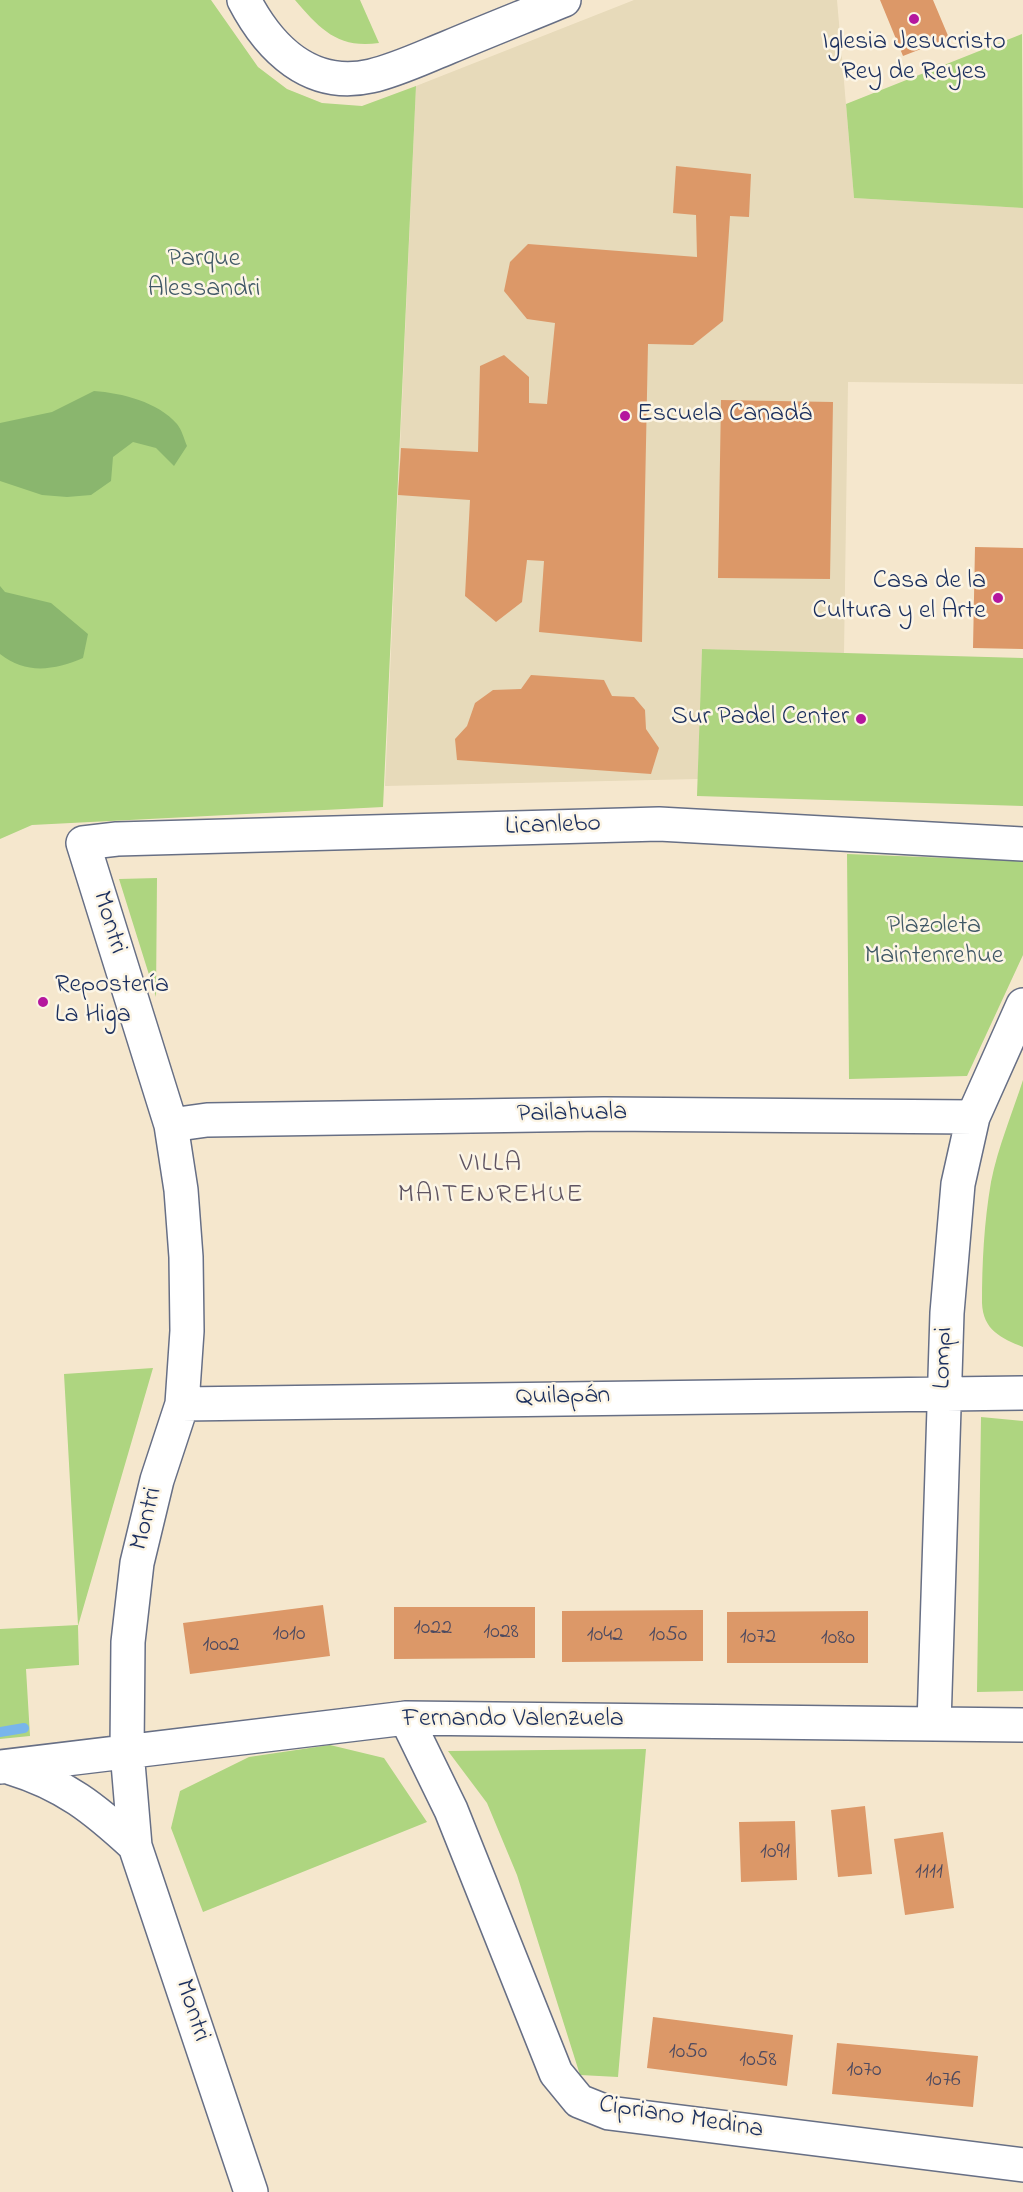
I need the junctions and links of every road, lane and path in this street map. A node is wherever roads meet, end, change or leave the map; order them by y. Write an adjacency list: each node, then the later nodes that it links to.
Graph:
1 (244, 0): 2 (street)
2 (564, 0)
3 (83, 843): 4 (street, Licanlebo); 7 (street, Montri)
4 (1023, 844)
5 (1023, 1005): 6 (street, Lompi)
6 (973, 1117): 7 (street, Pailahuala); 8 (street, Lompi)
7 (171, 1125): 10 (street, Montri)
8 (944, 1392): 9 (street, Quilapán); 10 (street, Quilapán); 12 (street, Lompi)
9 (1023, 1393)
10 (182, 1404): 14 (street, Montri)
11 (406, 1718): 12 (street, Fernando Valenzuela); 14 (street, Fernando Valenzuela); 17 (street, Cipriano Medina)
12 (934, 1724): 13 (street, Fernando Valenzuela)
13 (1023, 1725)
14 (127, 1751): 15 (street, Fernando Valenzuela); 16 (street, Montri)
15 (3, 1767): 16 (street, Fernando Valenzuela)
16 (135, 1846): 18 (street, Montri)
17 (1023, 2165)
18 (251, 2192)

